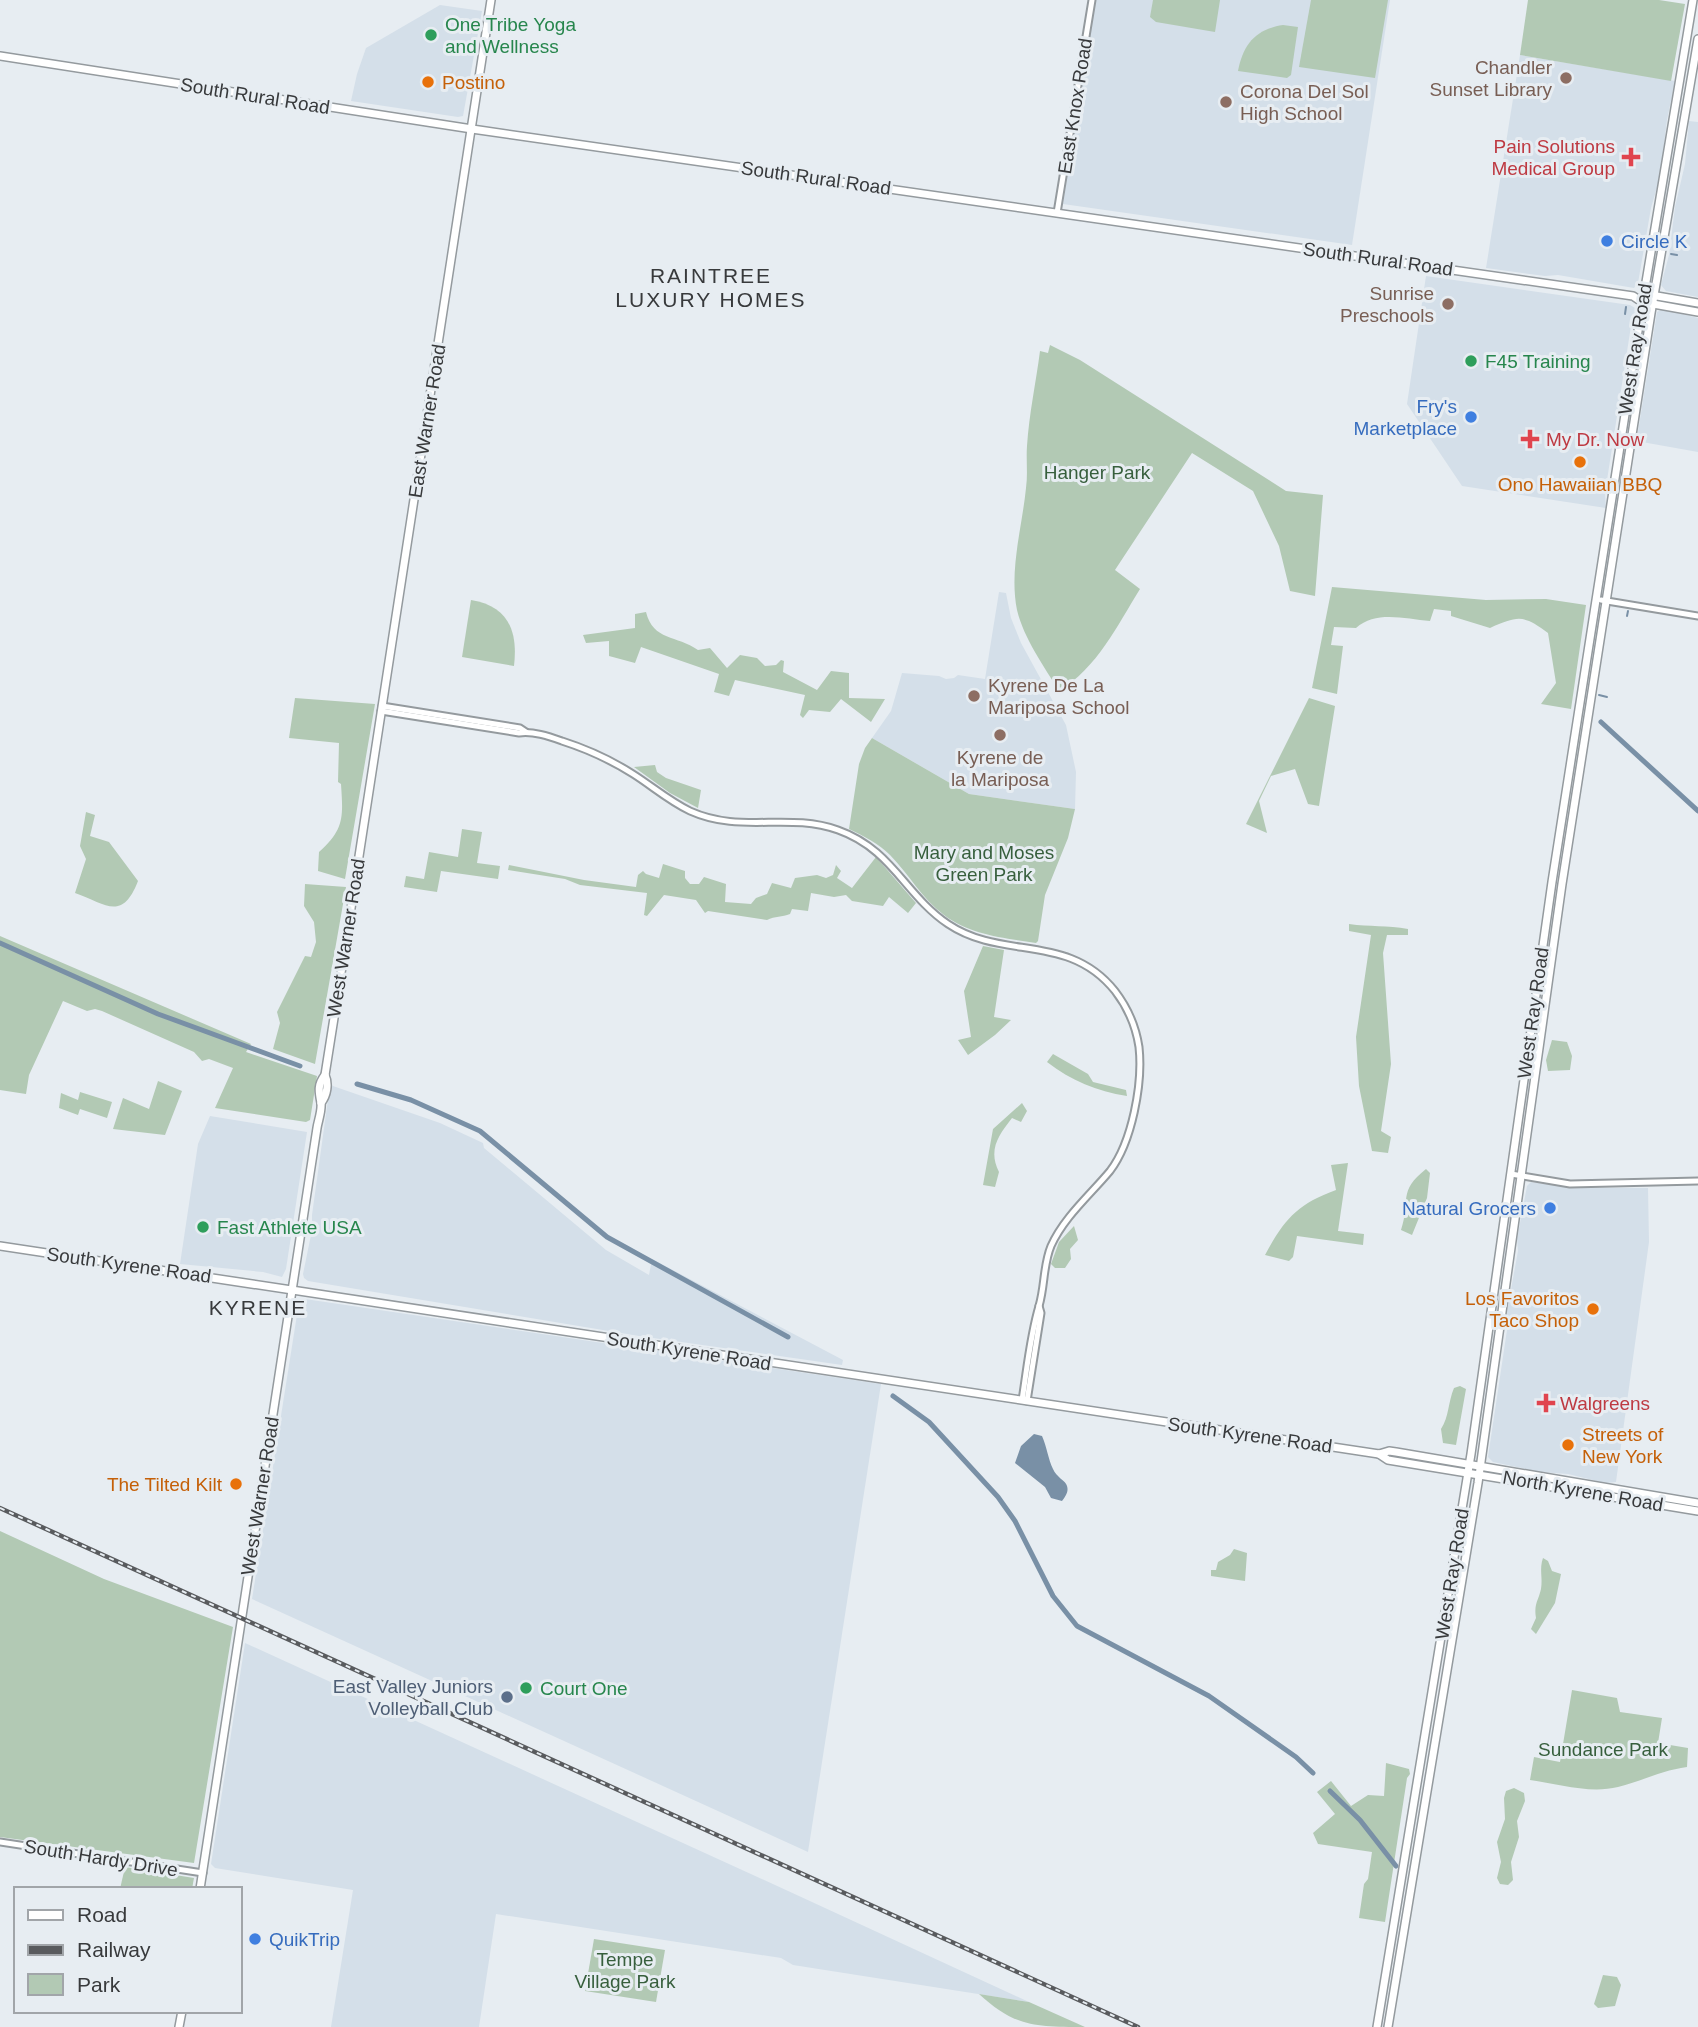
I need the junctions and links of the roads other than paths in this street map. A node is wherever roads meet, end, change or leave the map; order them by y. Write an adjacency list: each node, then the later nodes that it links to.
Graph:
1 (491, 0): 6 (main road, East Warner Road)
2 (1092, 0): 9 (street, East Knox Road)
3 (1693, 0): 7 (main road, West Ray Road)
4 (1698, 39): 8 (main road, West Ray Road)
5 (0, 57): 6 (main road, South Rural Road)
6 (472, 129): 9 (main road, South Rural Road); 15 (main road, East Warner Road)
7 (1669, 152): 8 (main road); 10 (main road, West Ray Road)
8 (1679, 154): 10 (main road, West Ray Road)
9 (1058, 213): 10 (main road, South Rural Road)
10 (1648, 299): 11 (main road); 12 (main road); 13 (main road, West Ray Road); 17 (main road, West Ray Road)
11 (1698, 303)
12 (1698, 312)
13 (1604, 601): 14 (street); 18 (main road, West Ray Road)
14 (1698, 616)
15 (382, 709): 16 (main road, East Warner Road); 22 (street)
16 (361, 842): 21 (main road, West Warner Road)
17 (1511, 1174): 18 (street); 23 (main road, West Ray Road)
18 (1521, 1176): 19 (street); 24 (main road, West Ray Road)
19 (1698, 1181)
20 (0, 1246): 21 (main road, South Kyrene Road)
21 (292, 1289): 22 (main road, South Kyrene Road); 28 (main road, West Warner Road)
22 (1025, 1400): 23 (main road, South Kyrene Road)
23 (1469, 1468): 24 (main road, South Kyrene Road); 30 (main road, West Ray Road)
24 (1480, 1470): 25 (main road, North Kyrene Road); 26 (main road, North Kyrene Road); 31 (main road, West Ray Road)
25 (1698, 1503)
26 (1698, 1511)
27 (0, 1842): 28 (street, South Hardy Drive)
28 (203, 1873): 29 (main road, West Warner Road)
29 (200, 1887)
30 (1377, 2027)
31 (1388, 2027)

